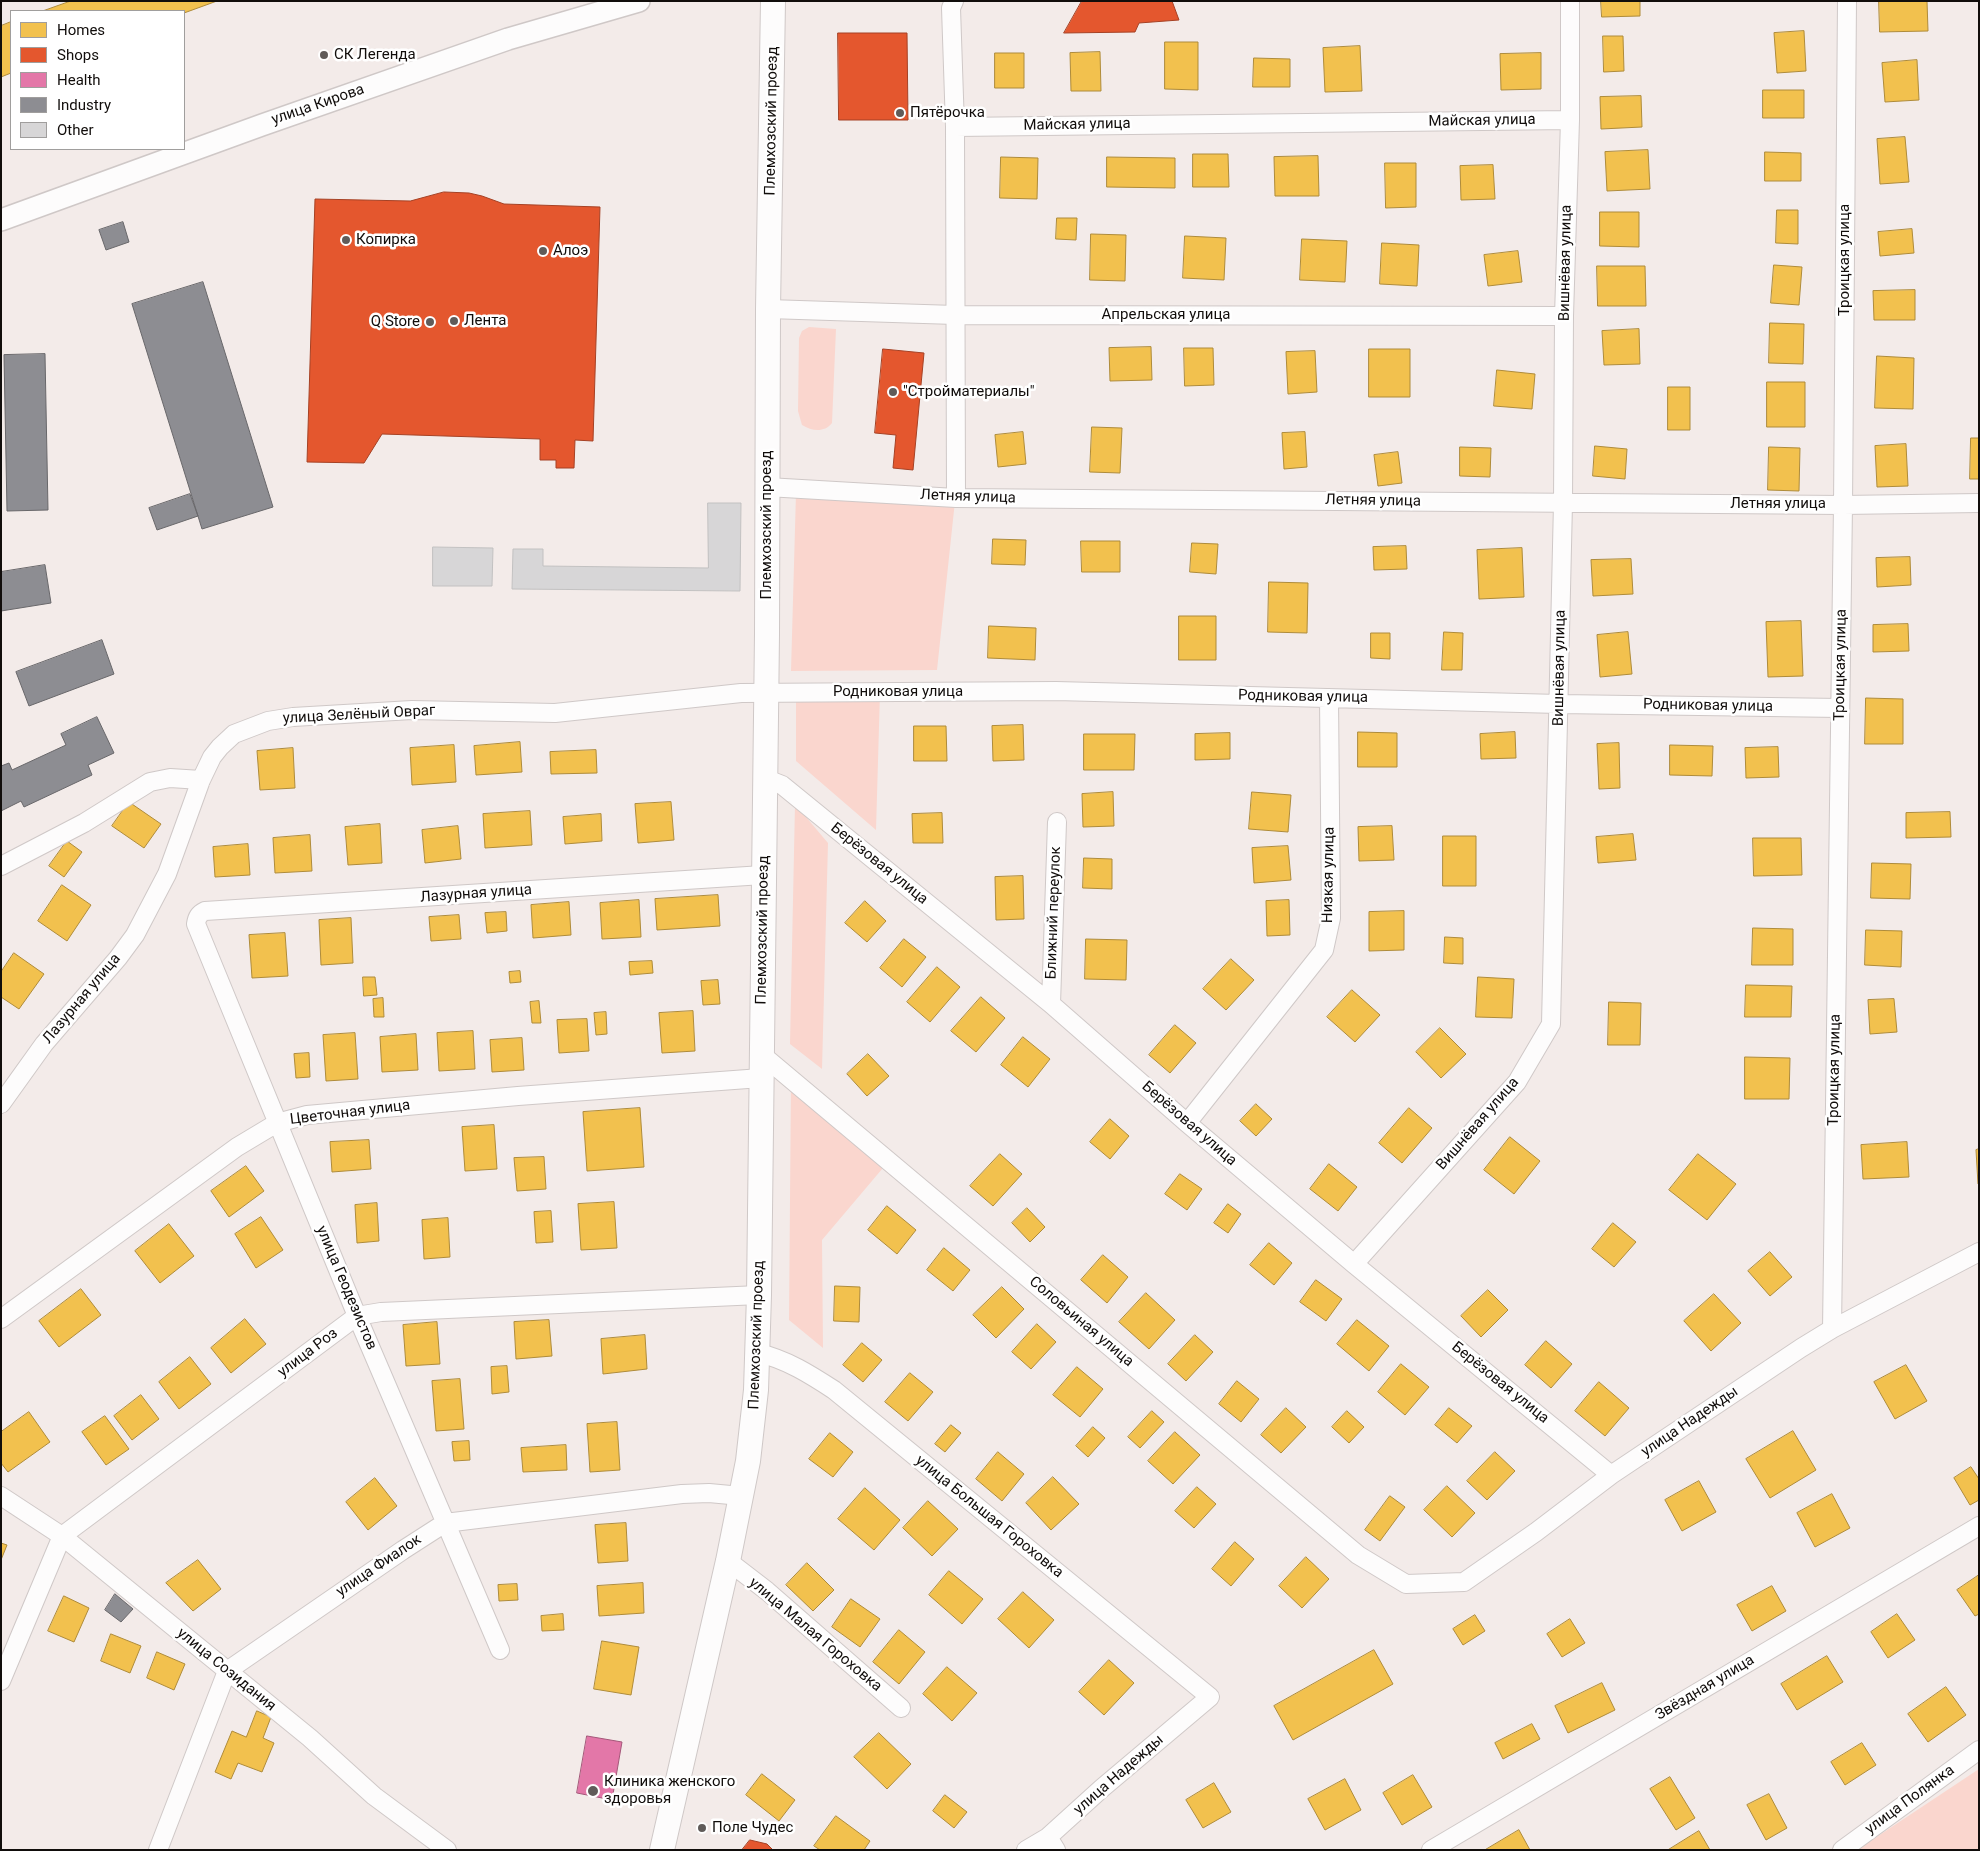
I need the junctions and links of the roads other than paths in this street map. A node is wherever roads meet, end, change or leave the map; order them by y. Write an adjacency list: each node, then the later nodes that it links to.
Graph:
1 (639, 1): 8 (street, улица Кирова)
2 (773, 1): 9 (main road, Племхозский проезд)
3 (954, 1): 7 (street)
4 (1570, 1): 6 (street, Вишнёвая улица)
5 (1847, 1): 16 (street, Троицкая улица)
6 (1570, 120): 7 (street, Майская улица); 11 (street, Вишнёвая улица)
7 (954, 127): 10 (street)
8 (1, 220)
9 (768, 309): 10 (street, Апрельская улица); 12 (main road, Племхозский проезд)
10 (955, 315): 11 (street, Апрельская улица); 13 (street)
11 (1564, 316): 14 (street, Вишнёвая улица)
12 (768, 487): 13 (street, Летняя улица); 17 (main road, Племхозский проезд)
13 (956, 498): 14 (street, Летняя улица)
14 (1563, 503): 16 (street, Летняя улица); 19 (street, Вишнёвая улица)
15 (1979, 503): 16 (street, Летняя улица)
16 (1843, 505): 20 (street, Троицкая улица)
17 (766, 693): 18 (street, Родниковая улица); 21 (main road, Племхозский проезд); 22 (street, улица Зелёный Овраг)
18 (1329, 698): 19 (street, Родниковая улица); 32 (street, Низкая улица)
19 (1559, 704): 20 (street, Родниковая улица); 34 (street, Вишнёвая улица)
20 (1840, 708): 38 (street, Троицкая улица)
21 (764, 778): 25 (main road, Племхозский проезд); 27 (street, Берёзовая улица)
22 (201, 780): 24 (street); 30 (street, Лазурная улица)
23 (1057, 822): 27 (street, Ближний переулок)
24 (1, 866)
25 (763, 875): 26 (street, Лазурная улица); 28 (main road, Племхозский проезд)
26 (196, 924): 31 (street, улица Геодезистов)
27 (1051, 1004): 32 (street, Берёзовая улица)
28 (761, 1054): 29 (main road, Племхозский проезд); 47 (street, Соловьиная улица)
29 (761, 1078): 31 (street, Цветочная улица); 35 (main road, Племхозский проезд)
30 (1, 1104)
31 (277, 1123): 36 (street, улица Геодезистов); 37 (street, Цветочная улица)
32 (1187, 1123): 34 (street, Берёзовая улица)
33 (1979, 1252): 38 (street, улица Надежды)
34 (1354, 1264): 40 (street, Берёзовая улица)
35 (759, 1295): 36 (street, улица Роз); 39 (main road, Племхозский проезд)
36 (357, 1316): 43 (street, улица Геодезистов); 45 (street, улица Роз)
37 (1, 1319)
38 (1832, 1329): 40 (street, улица Надежды)
39 (758, 1353): 42 (main road, Племхозский проезд); 51 (street, улица Большая Гороховка)
40 (1611, 1475): 47 (street, улица Надежды)
41 (1, 1496): 45 (street, улица Созидания)
42 (741, 1496): 43 (street, улица Фиалок); 46 (main road, Племхозский проезд)
43 (445, 1523): 48 (street, улица Геодезистов); 49 (street, улица Фиалок)
44 (1979, 1526): 59 (street, Звёздная улица)
45 (62, 1536): 49 (street, улица Созидания); 50 (street)
46 (728, 1561): 52 (street, улица Малая Гороховка); 57 (main road, Племхозский проезд)
47 (1406, 1584)
48 (500, 1650)
49 (227, 1671): 55 (street); 56 (street, улица Созидания)
50 (1, 1681)
51 (1210, 1697): 54 (street, улица Надежды)
52 (901, 1708)
53 (1979, 1750): 60 (street, улица Полянка)
54 (1052, 1843): 58 (street, улица Надежды)
55 (158, 1850)
56 (447, 1850)
57 (662, 1850)
58 (1026, 1850)
59 (1430, 1850)
60 (1842, 1850)

